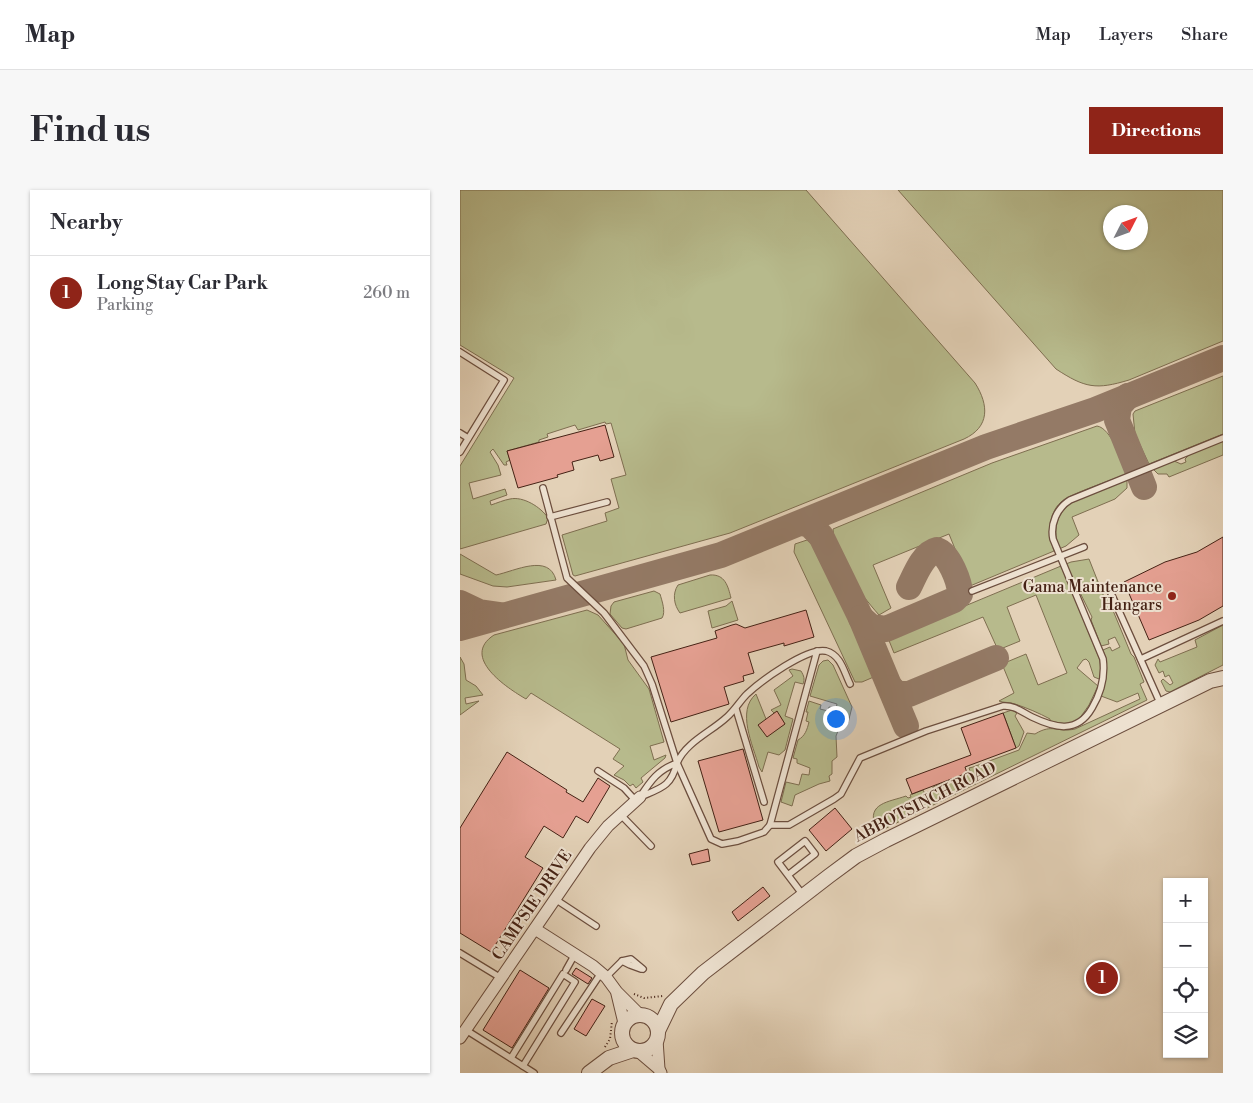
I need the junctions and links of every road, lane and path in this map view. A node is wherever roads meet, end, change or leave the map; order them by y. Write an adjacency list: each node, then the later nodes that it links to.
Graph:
1 (460, 352): 3 (lane)
2 (460, 433): 3 (lane)
3 (468, 438): 5 (lane)
4 (1223, 438): 10 (lane)
5 (460, 452)
6 (543, 488): 8 (lane)
7 (607, 502): 8 (lane)
8 (550, 517): 20 (lane)
9 (1084, 547): 10 (lane)
10 (1060, 557): 11 (lane); 25 (lane)
11 (972, 591)
12 (1110, 591): 15 (lane)
13 (1223, 621): 15 (lane)
14 (817, 651): 17 (lane); 19 (lane); 25 (lane)
15 (1141, 658): 18 (lane)
16 (1223, 678): 18 (street, ABBOTSINCH ROAD)
17 (850, 684)
18 (1161, 705): 28 (street, ABBOTSINCH ROAD)
19 (736, 708): 20 (lane); 23 (lane)
20 (677, 763): 22 (lane); 22 (lane); 25 (lane)
21 (598, 771): 22 (lane)
22 (637, 798): 24 (street, CAMPSIE DRIVE)
23 (764, 802)
24 (620, 814): 26 (lane); 29 (street, CAMPSIE DRIVE)
25 (770, 825)
26 (651, 846)
27 (788, 875): 27 (lane); 28 (lane)
28 (804, 895): 39 (street, ABBOTSINCH ROAD)
29 (555, 899): 30 (lane); 31 (street, CAMPSIE DRIVE)
30 (596, 926)
31 (535, 929): 33 (street); 37 (street, CAMPSIE DRIVE)
32 (460, 953): 37 (lane)
33 (575, 954): 35 (lane); 36 (street)
34 (622, 961): 36 (lane)
35 (566, 970)
36 (604, 975): 38 (street); 43 (lane)
37 (501, 978): 42 (street, CAMPSIE DRIVE)
38 (617, 992): 40 (street); 41 (street)
39 (671, 1004): 40 (street, ABBOTSINCH ROAD); 44 (street, ABBOTSINCH ROAD)
40 (642, 1014): 41 (street); 44 (street)
41 (624, 1023): 45 (street)
42 (463, 1034): 47 (lane)
43 (561, 1034)
44 (657, 1036): 46 (street); 50 (street)
45 (622, 1037): 46 (street); 48 (street)
46 (636, 1050): 48 (street); 50 (street)
47 (511, 1058): 49 (lane); 49 (lane)
48 (609, 1058): 52 (street)
49 (523, 1066): 51 (lane)
50 (660, 1071)
51 (534, 1073)
52 (589, 1073)

